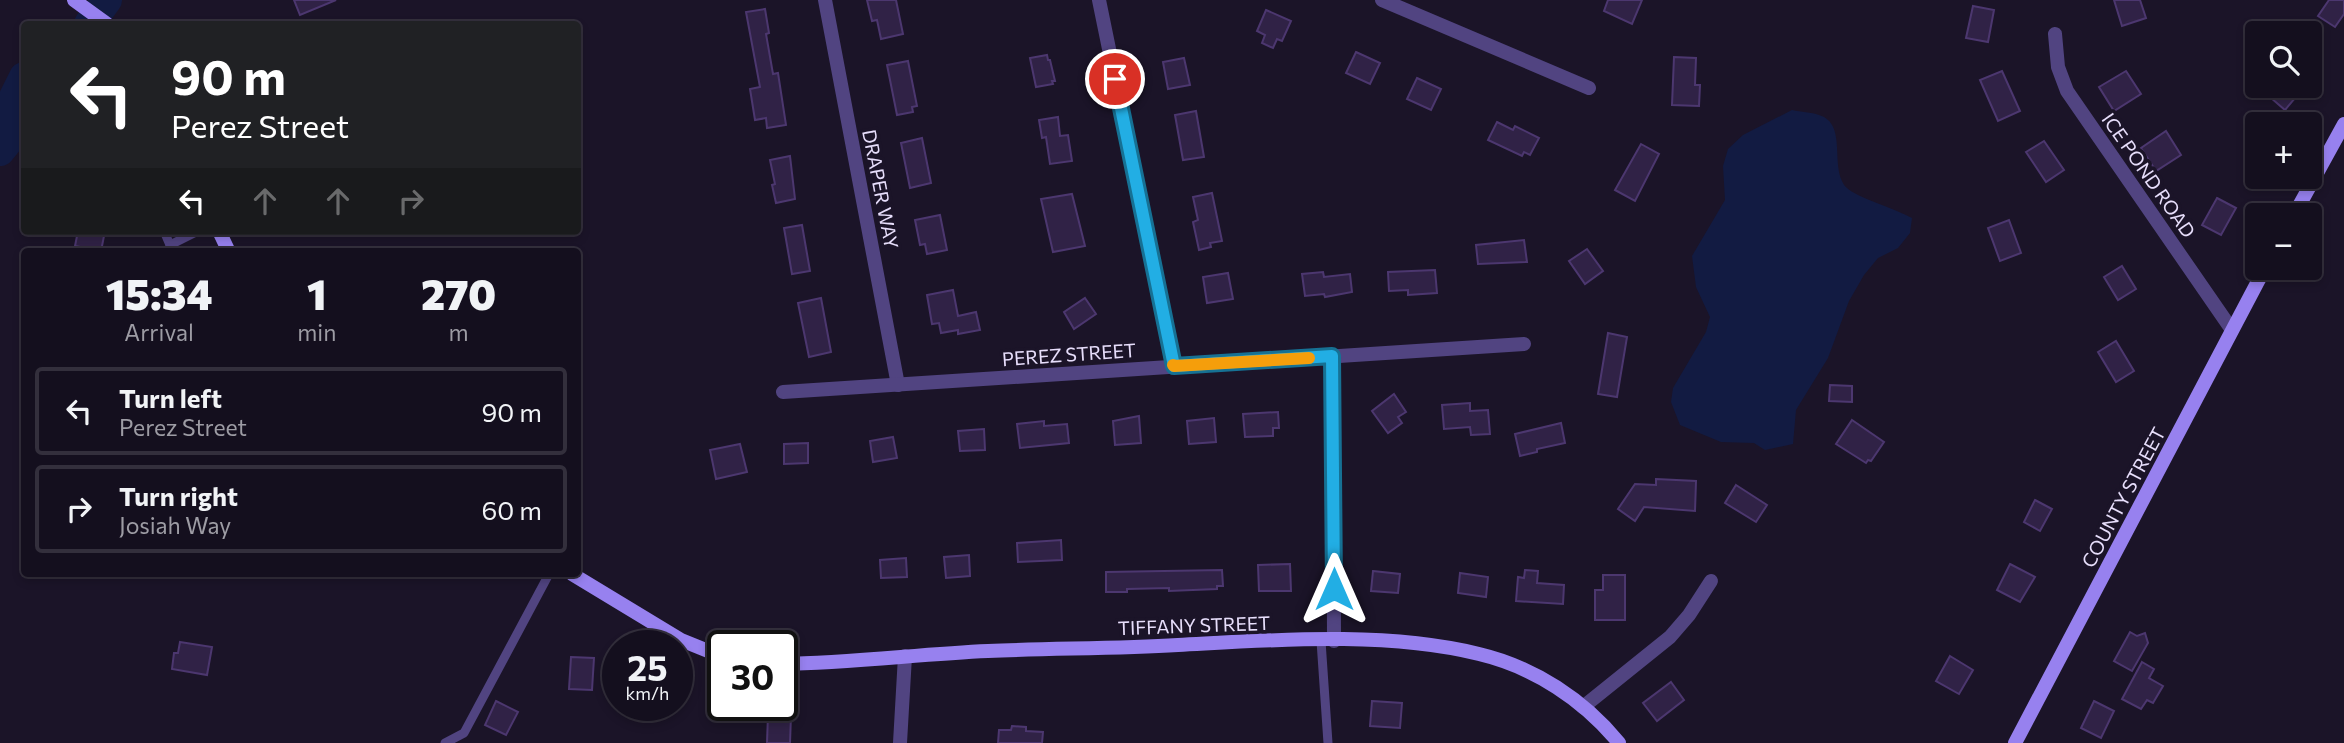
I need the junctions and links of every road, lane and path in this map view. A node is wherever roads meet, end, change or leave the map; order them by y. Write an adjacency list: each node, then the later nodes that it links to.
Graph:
1 (825, 0): 17 (street, DRAPER WAY)
2 (1099, 0): 16 (street)
3 (1382, 0): 7 (street)
4 (79, 3): 5 (street)
5 (103, 21)
6 (2055, 34): 13 (street, ICE POND ROAD)
7 (1589, 88)
8 (2344, 124): 9 (street)
9 (2301, 203)
10 (192, 235): 11 (lane)
11 (172, 248)
12 (2259, 280): 13 (street, COUNTY STREET)
13 (2232, 330): 31 (street, COUNTY STREET)
14 (1524, 344): 15 (street, PEREZ STREET)
15 (1332, 356): 16 (street, PEREZ STREET); 22 (street)
16 (1174, 366): 17 (street, PEREZ STREET)
17 (898, 385): 18 (street, PEREZ STREET)
18 (783, 392)
19 (547, 577): 27 (lane)
20 (577, 577): 23 (street)
21 (1711, 581): 26 (street)
22 (1327, 641): 24 (street, TIFFANY STREET); 26 (street, TIFFANY STREET); 29 (lane)
23 (707, 651)
24 (905, 656): 25 (street, TIFFANY STREET); 28 (street)
25 (798, 663)
26 (1583, 707): 30 (street, TIFFANY STREET)
27 (445, 743)
28 (900, 743)
29 (1328, 743)
30 (1619, 743)
31 (2015, 743)

